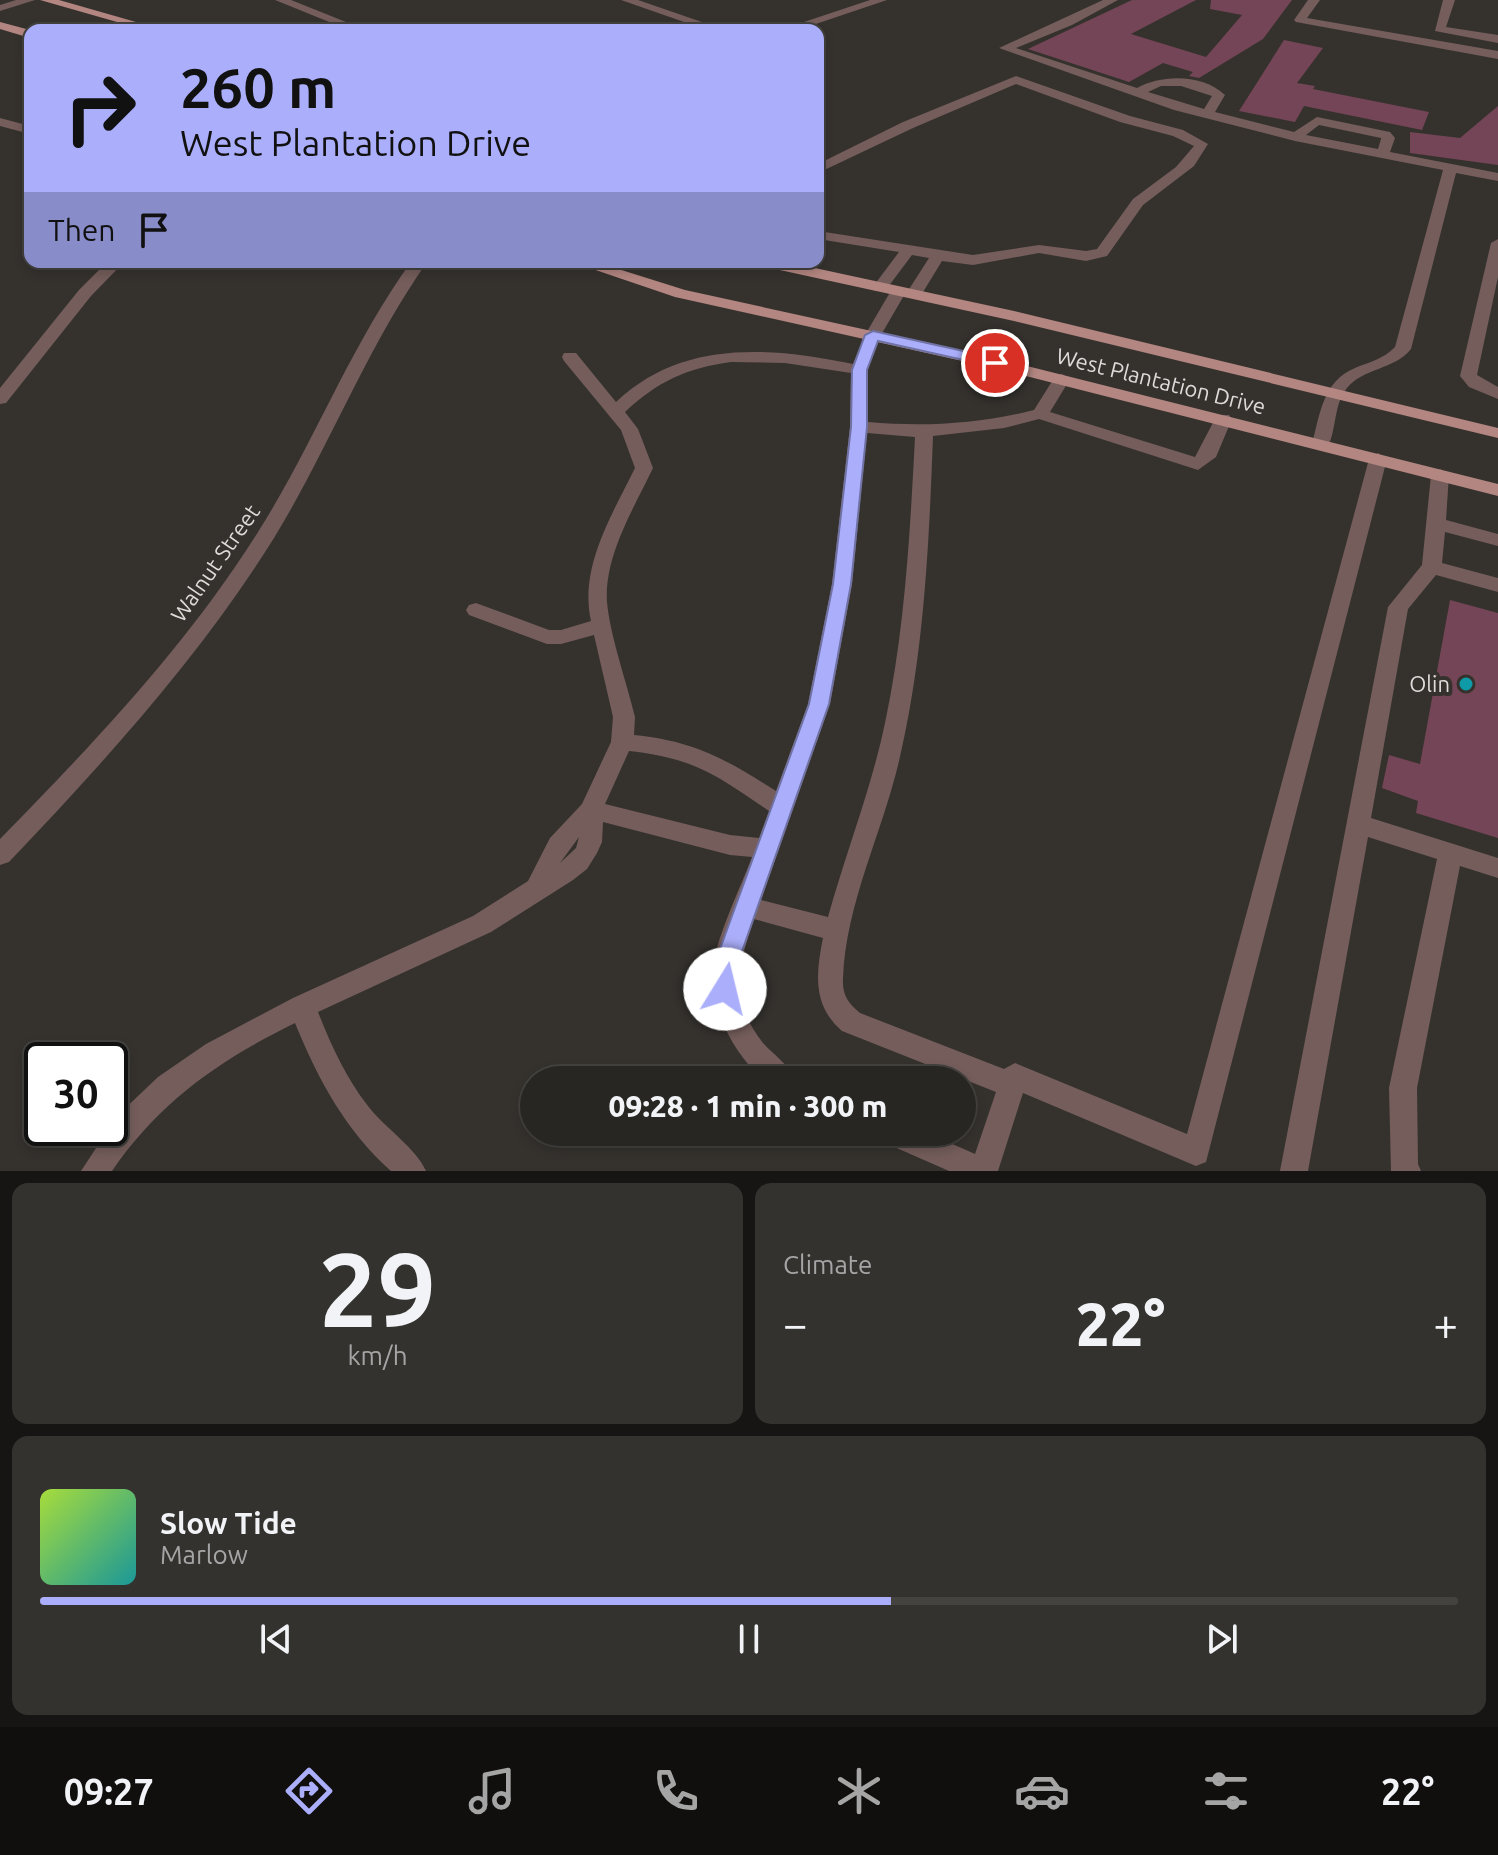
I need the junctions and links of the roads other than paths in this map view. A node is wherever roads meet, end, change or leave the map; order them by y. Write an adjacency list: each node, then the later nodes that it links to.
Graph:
1 (29, 0): 9 (street)
2 (46, 0): 10 (main road)
3 (281, 0): 11 (street)
4 (627, 0): 12 (street)
5 (881, 0): 13 (street)
6 (1112, 0): 18 (street)
7 (1314, 0): 17 (street)
8 (1449, 0): 16 (street)
9 (0, 8)
10 (136, 24)
11 (344, 24)
12 (701, 24)
13 (805, 24)
14 (0, 25): 15 (main road)
15 (24, 32)
16 (1498, 39)
17 (1498, 55)
18 (1136, 94): 19 (street); 19 (street)
19 (1207, 114): 22 (street)
20 (0, 122): 21 (street)
21 (24, 128)
22 (1295, 137): 23 (street); 23 (street)
23 (1382, 156): 25 (street)
24 (824, 166): 30 (street)
25 (1450, 169): 26 (street); 40 (street)
26 (1498, 177)
27 (824, 236): 29 (street)
28 (1498, 243): 41 (street)
29 (909, 249): 30 (street); 35 (street)
30 (938, 256): 35 (street)
31 (110, 268): 42 (street)
32 (415, 268): 65 (street, Walnut Street)
33 (599, 268): 36 (main road, West Plantation Drive)
34 (793, 268): 35 (main road, West Plantation Drive)
35 (897, 291): 36 (street); 40 (main road, West Plantation Drive)
36 (873, 335): 38 (street); 39 (main road, West Plantation Drive)
37 (570, 357): 43 (street)
38 (859, 370): 43 (street); 46 (street)
39 (1062, 379): 44 (street); 45 (main road, West Plantation Drive)
40 (1335, 394): 48 (main road, West Plantation Drive); 49 (street)
41 (1498, 394)
42 (0, 399)
43 (616, 411): 58 (street)
44 (1040, 414): 45 (street); 47 (street)
45 (1223, 419): 49 (main road, West Plantation Drive)
46 (859, 427): 47 (street); 60 (street)
47 (924, 432): 68 (street)
48 (1498, 433)
49 (1321, 444): 50 (main road, West Plantation Drive)
50 (1378, 459): 51 (main road, West Plantation Drive); 71 (street)
51 (1440, 475): 52 (main road, West Plantation Drive); 53 (street)
52 (1498, 490)
53 (1436, 524): 54 (street); 55 (street)
54 (1498, 540)
55 (1432, 567): 56 (street); 62 (street)
56 (1498, 585)
57 (476, 610): 58 (street)
58 (602, 625): 59 (street)
59 (622, 742): 60 (street); 61 (street)
60 (783, 808): 63 (street)
61 (591, 810): 63 (street); 69 (street)
62 (1358, 824): 64 (street); 76 (street)
63 (768, 848): 67 (street)
64 (1450, 853): 66 (street); 77 (street)
65 (0, 855)
66 (1498, 868)
67 (747, 907): 68 (street); 70 (street)
68 (838, 931): 71 (street)
69 (302, 1006): 73 (street); 74 (street)
70 (766, 1066)
71 (1012, 1085): 75 (street)
72 (925, 1146): 75 (street)
73 (95, 1171)
74 (412, 1171)
75 (983, 1171)
76 (1294, 1171)
77 (1407, 1171)

